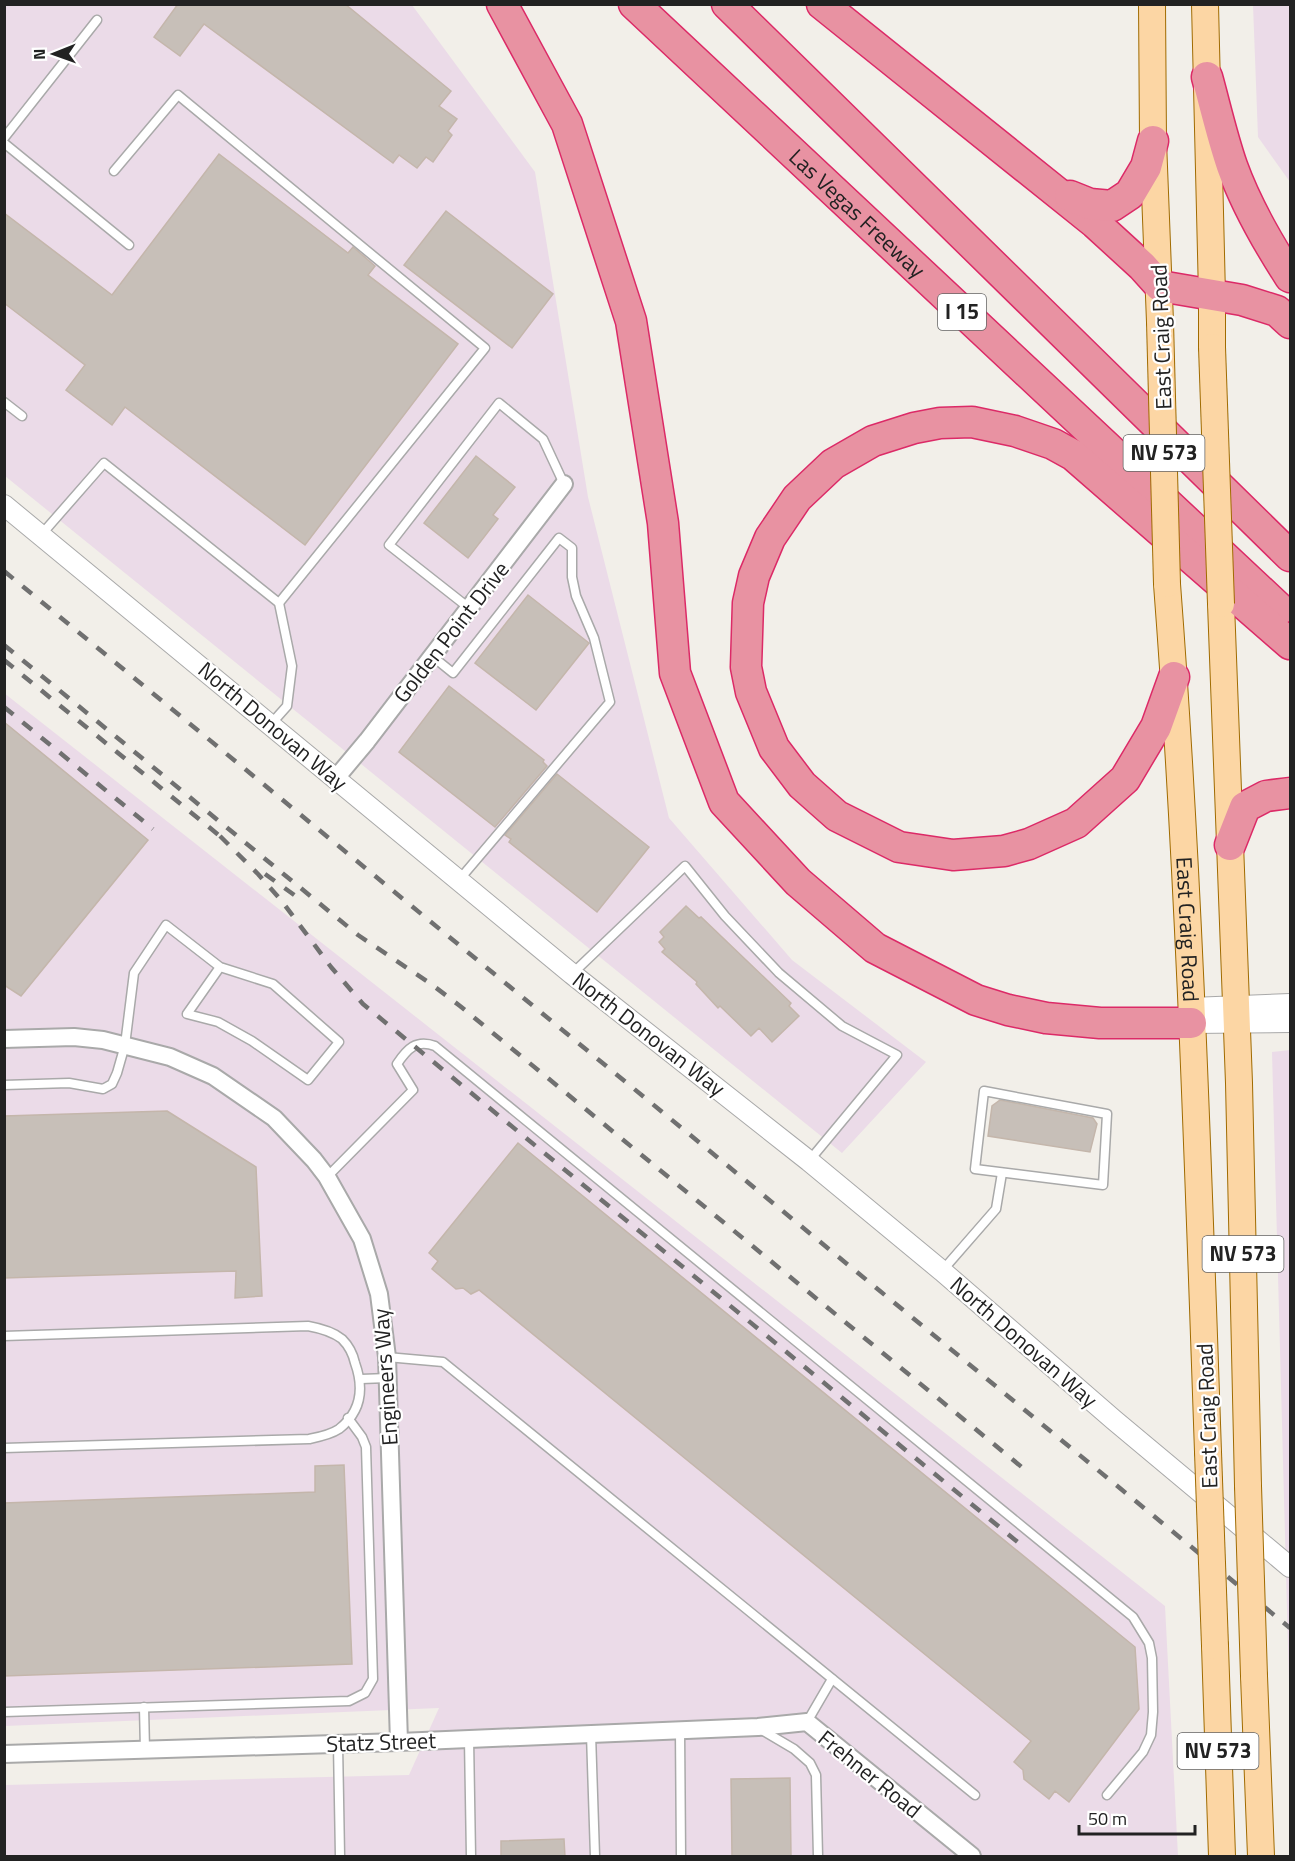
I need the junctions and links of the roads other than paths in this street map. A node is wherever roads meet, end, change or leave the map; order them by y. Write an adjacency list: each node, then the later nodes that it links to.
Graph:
1 (502, 4): 39 (highway)
2 (634, 4): 27 (highway, Las Vegas Freeway / I 15)
3 (727, 4): 24 (highway, I 15)
4 (822, 4): 13 (highway)
5 (1152, 4): 10 (main road, East Craig Road / NV 573)
6 (1205, 4): 8 (main road, East Craig Road / NV 573)
7 (97, 21): 9 (lane)
8 (1207, 77): 15 (highway); 17 (main road, East Craig Road / NV 573)
9 (4, 138)
10 (1153, 141): 13 (highway); 16 (main road, East Craig Road / NV 573)
11 (4, 143): 14 (lane)
12 (114, 171): 25 (lane)
13 (1055, 190): 16 (highway)
14 (129, 245)
15 (1290, 278)
16 (1160, 286): 17 (highway); 30 (main road, East Craig Road / NV 573, bridge)
17 (1212, 295): 18 (highway); 34 (main road, East Craig Road / NV 573, bridge)
18 (1290, 323)
19 (4, 402): 20 (lane)
20 (22, 416)
21 (564, 484): 26 (street, Golden Point Drive); 26 (lane)
22 (4, 505): 23 (street, North Donovan Way)
23 (41, 535): 25 (lane); 31 (street, North Donovan Way)
24 (1290, 556)
25 (279, 603): 31 (lane)
26 (469, 608): 29 (street, Golden Point Drive)
27 (1290, 619)
28 (1290, 644): 30 (highway)
29 (432, 656): 32 (street, Golden Point Drive); 35 (lane)
30 (1174, 677): 39 (main road, East Craig Road / NV 573)
31 (271, 724): 32 (street, North Donovan Way)
32 (336, 778): 35 (street, North Donovan Way)
33 (1290, 792): 34 (highway)
34 (1230, 845): 40 (main road, East Craig Road / NV 573)
35 (458, 881): 37 (street, North Donovan Way)
36 (220, 967): 36 (lane); 43 (lane)
37 (572, 974): 45 (street, North Donovan Way); 45 (lane)
38 (1290, 1004): 40 (street)
39 (1191, 1015): 40 (street); 76 (main road, East Craig Road / NV 573, bridge)
40 (1237, 1015): 41 (street); 77 (main road, East Craig Road / NV 573, bridge)
41 (1290, 1022)
42 (4, 1039): 43 (street, Engineers Way)
43 (124, 1045): 44 (lane); 47 (street, Engineers Way)
44 (4, 1085)
45 (809, 1161): 48 (street, North Donovan Way)
46 (1002, 1173): 46 (lane); 48 (lane)
47 (327, 1177): 50 (street, Engineers Way); 69 (lane)
48 (942, 1271): 55 (street, North Donovan Way)
49 (4, 1336): 52 (lane)
50 (387, 1357): 51 (street, Engineers Way); 56 (lane)
51 (388, 1378): 52 (lane); 64 (street, Engineers Way)
52 (361, 1379): 53 (lane)
53 (348, 1418): 54 (lane); 57 (lane)
54 (4, 1448)
55 (1290, 1567)
56 (832, 1679): 59 (lane); 68 (lane)
57 (144, 1707): 58 (lane); 66 (lane)
58 (4, 1712)
59 (807, 1722): 60 (street, Frehner Road); 75 (street, Frehner Road)
60 (758, 1727): 61 (street, Statz Street); 74 (lane)
61 (680, 1731): 62 (street, Statz Street); 73 (lane)
62 (591, 1734): 63 (street, Statz Street); 72 (lane)
63 (469, 1739): 64 (street, Statz Street); 71 (lane)
64 (399, 1742): 65 (street, Statz Street)
65 (338, 1744): 66 (street, Statz Street); 70 (lane)
66 (145, 1750): 67 (street, Statz Street)
67 (4, 1754)
68 (975, 1795)
69 (1107, 1795)
70 (340, 1857)
71 (471, 1857)
72 (595, 1857)
73 (681, 1857)
74 (818, 1857)
75 (972, 1857)
76 (1222, 1857)
77 (1261, 1857)

